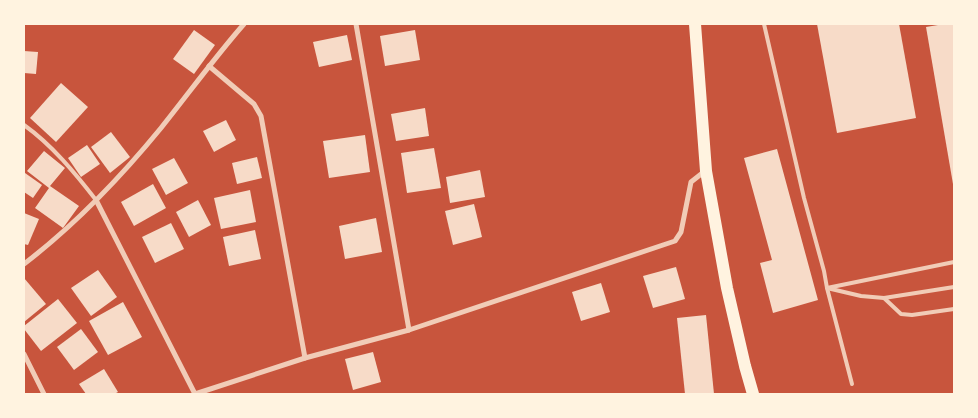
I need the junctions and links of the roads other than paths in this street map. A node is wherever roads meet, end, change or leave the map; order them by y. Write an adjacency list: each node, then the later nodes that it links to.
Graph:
1 (244, 24): 5 (street)
2 (356, 24): 15 (street)
3 (694, 24): 7 (main road)
4 (764, 24): 12 (lane)
5 (209, 66): 8 (street); 17 (street)
6 (24, 125): 8 (lane)
7 (706, 170): 15 (street); 20 (main road)
8 (96, 200): 10 (street); 17 (street)
9 (954, 262): 12 (lane)
10 (24, 264)
11 (954, 286): 13 (lane)
12 (827, 288): 13 (lane); 18 (lane)
13 (884, 298): 14 (lane)
14 (954, 309)
15 (409, 330): 17 (street)
16 (24, 354): 19 (street)
17 (305, 358)
18 (852, 384)
19 (44, 394)
20 (753, 394)

